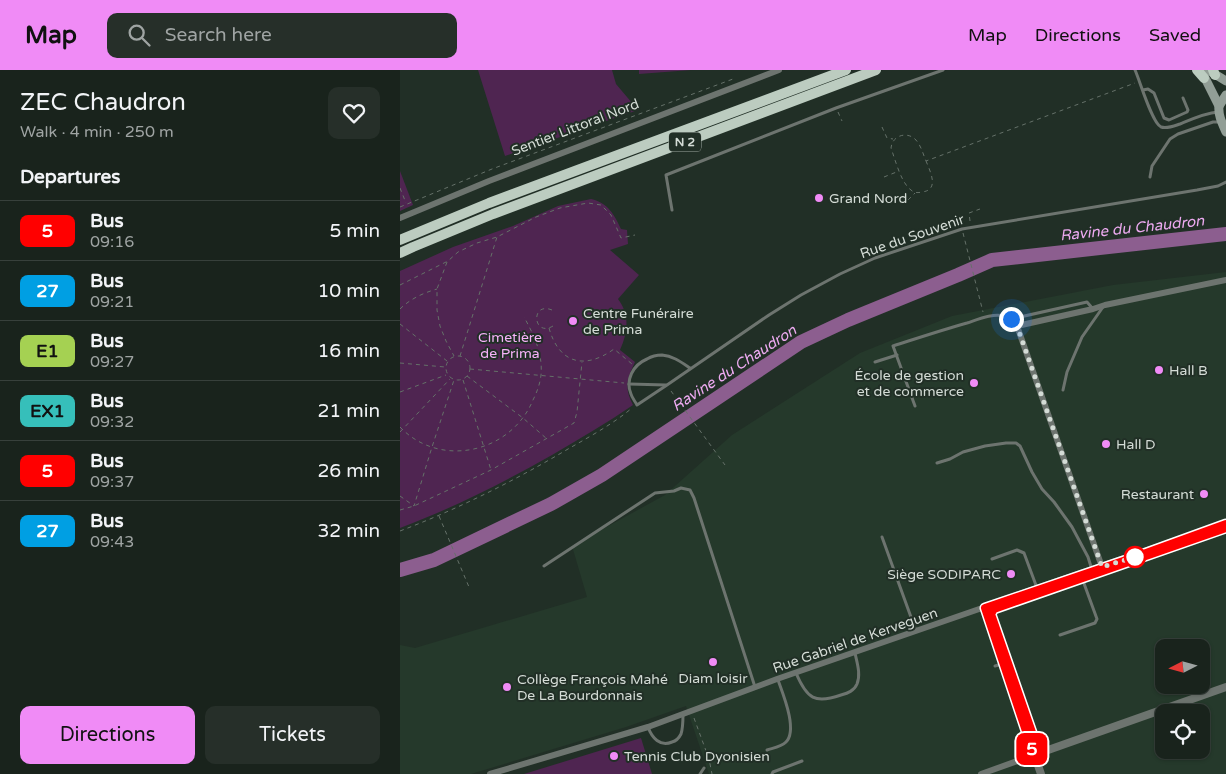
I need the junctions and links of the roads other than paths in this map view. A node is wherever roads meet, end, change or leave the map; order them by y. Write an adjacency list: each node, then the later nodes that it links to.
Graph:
1 (779, 70): 16 (street)
2 (846, 70): 17 (highway, N 2)
3 (876, 70): 18 (highway, N 2)
4 (943, 70): 15 (lane)
5 (1135, 70): 8 (lane)
6 (1206, 72): 7 (main road); 11 (main road)
7 (1226, 82)
8 (1143, 90): 10 (lane); 11 (lane)
9 (1226, 95): 11 (main road)
10 (1183, 98)
11 (1218, 109): 12 (main road)
12 (1224, 127): 13 (lane)
13 (1150, 177)
14 (1226, 182): 26 (lane, Rue du Souvenir)
15 (672, 210)
16 (400, 218)
17 (400, 240)
18 (400, 253)
19 (1226, 280): 20 (street)
20 (1105, 305): 21 (street); 29 (lane)
21 (1093, 309): 22 (lane); 23 (street)
22 (1011, 319): 23 (lane); 24 (lane)
23 (1017, 326): 36 (street)
24 (896, 355): 25 (lane); 30 (lane)
25 (875, 362)
26 (690, 368): 27 (lane); 28 (lane, Rue du Souvenir)
27 (629, 384): 28 (lane); 28 (lane, Rue du Souvenir)
28 (667, 385)
29 (1063, 390)
30 (916, 406)
31 (937, 463): 37 (lane)
32 (1226, 526): 36 (street, Rue Gabriel de Kerveguen); 38 (lane)
33 (882, 537): 41 (lane)
34 (992, 559): 39 (lane)
35 (544, 566): 47 (lane)
36 (1102, 567): 37 (street, Rue Gabriel de Kerveguen)
37 (1093, 571): 38 (street, Rue Gabriel de Kerveguen)
38 (1081, 577): 39 (street, Rue Gabriel de Kerveguen); 42 (lane); 51 (lane)
39 (1038, 589): 40 (street, Rue Gabriel de Kerveguen)
40 (985, 608): 41 (street, Rue Gabriel de Kerveguen); 51 (street)
41 (916, 632): 43 (street, Rue Gabriel de Kerveguen)
42 (1060, 635)
43 (855, 653): 44 (street, Rue Gabriel de Kerveguen); 44 (lane)
44 (796, 673): 45 (street, Rue Gabriel de Kerveguen)
45 (777, 679): 47 (street, Rue Gabriel de Kerveguen); 50 (lane)
46 (1226, 687): 51 (street)
47 (755, 688): 48 (street, Rue Gabriel de Kerveguen)
48 (683, 714): 49 (street, Rue Gabriel de Kerveguen); 49 (lane)
49 (648, 727): 54 (street, Rue Gabriel de Kerveguen)
50 (767, 750)
51 (1034, 755): 57 (street); 58 (street)
52 (802, 761): 56 (lane)
53 (704, 768): 55 (lane)
54 (490, 774)
55 (700, 774)
56 (772, 774)
57 (981, 774)
58 (1041, 774)

